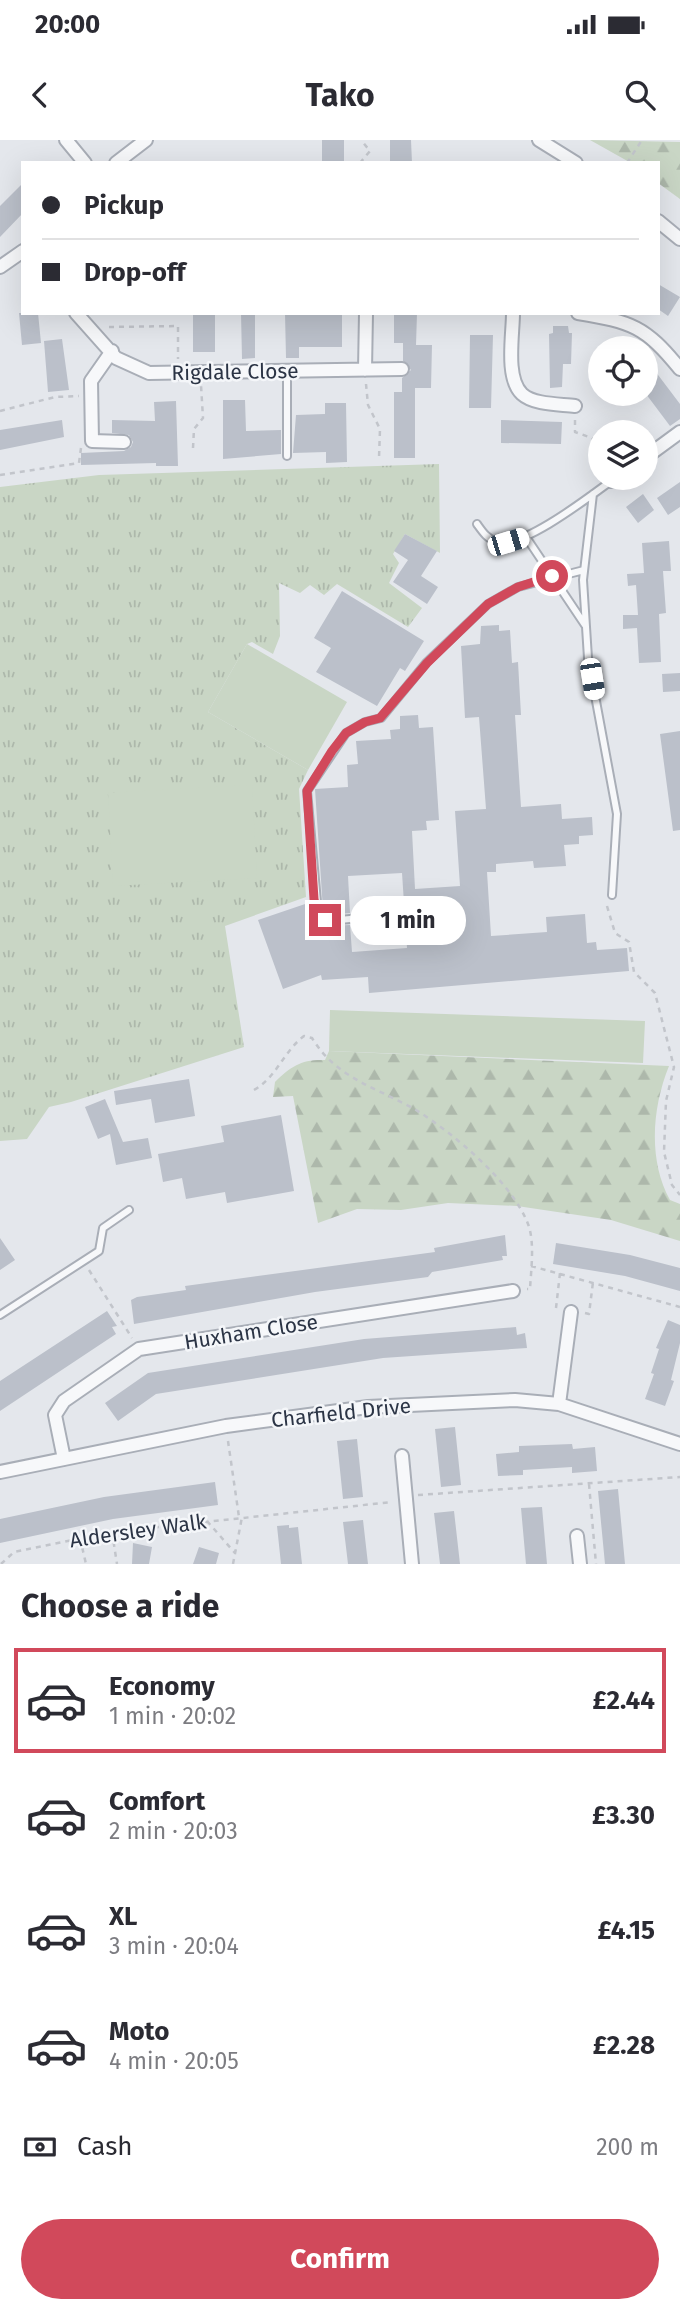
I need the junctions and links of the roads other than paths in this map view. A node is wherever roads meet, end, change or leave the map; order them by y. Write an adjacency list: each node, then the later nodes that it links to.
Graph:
1 (66, 140): 4 (street)
2 (146, 140): 5 (street)
3 (539, 140): 6 (street)
4 (83, 161)
5 (119, 161)
6 (573, 161)
7 (660, 223): 8 (street)
8 (680, 239)
9 (21, 255): 10 (street)
10 (0, 267)
11 (78, 315): 15 (street, Rigdale Close)
12 (366, 315): 18 (street)
13 (513, 315): 20 (street)
14 (588, 315): 17 (street)
15 (112, 351): 19 (street, Rigdale Close); 22 (street)
16 (402, 369): 18 (street, Rigdale Close)
17 (680, 369)
18 (365, 370): 19 (street, Rigdale Close)
19 (287, 371): 24 (lane)
20 (575, 406)
21 (680, 432): 23 (street)
22 (124, 442)
23 (658, 448)
24 (287, 456)
25 (599, 490): 26 (lane)
26 (593, 494): 28 (lane); 29 (lane)
27 (477, 524): 28 (lane)
28 (526, 537): 30 (lane)
29 (584, 570): 30 (lane); 31 (lane)
30 (552, 576): 31 (lane); 33 (lane)
31 (586, 628): 32 (lane)
32 (612, 895)
33 (371, 917)
34 (129, 1210): 37 (lane)
35 (513, 1291): 41 (street, Huxham Close)
36 (571, 1312): 38 (street)
37 (0, 1315)
38 (559, 1404): 39 (street, Charfield Drive); 41 (street, Charfield Drive)
39 (680, 1444)
40 (402, 1455): 44 (street)
41 (64, 1459): 42 (street, Charfield Drive)
42 (0, 1472)
43 (577, 1536): 45 (street)
44 (412, 1564)
45 (580, 1564)

